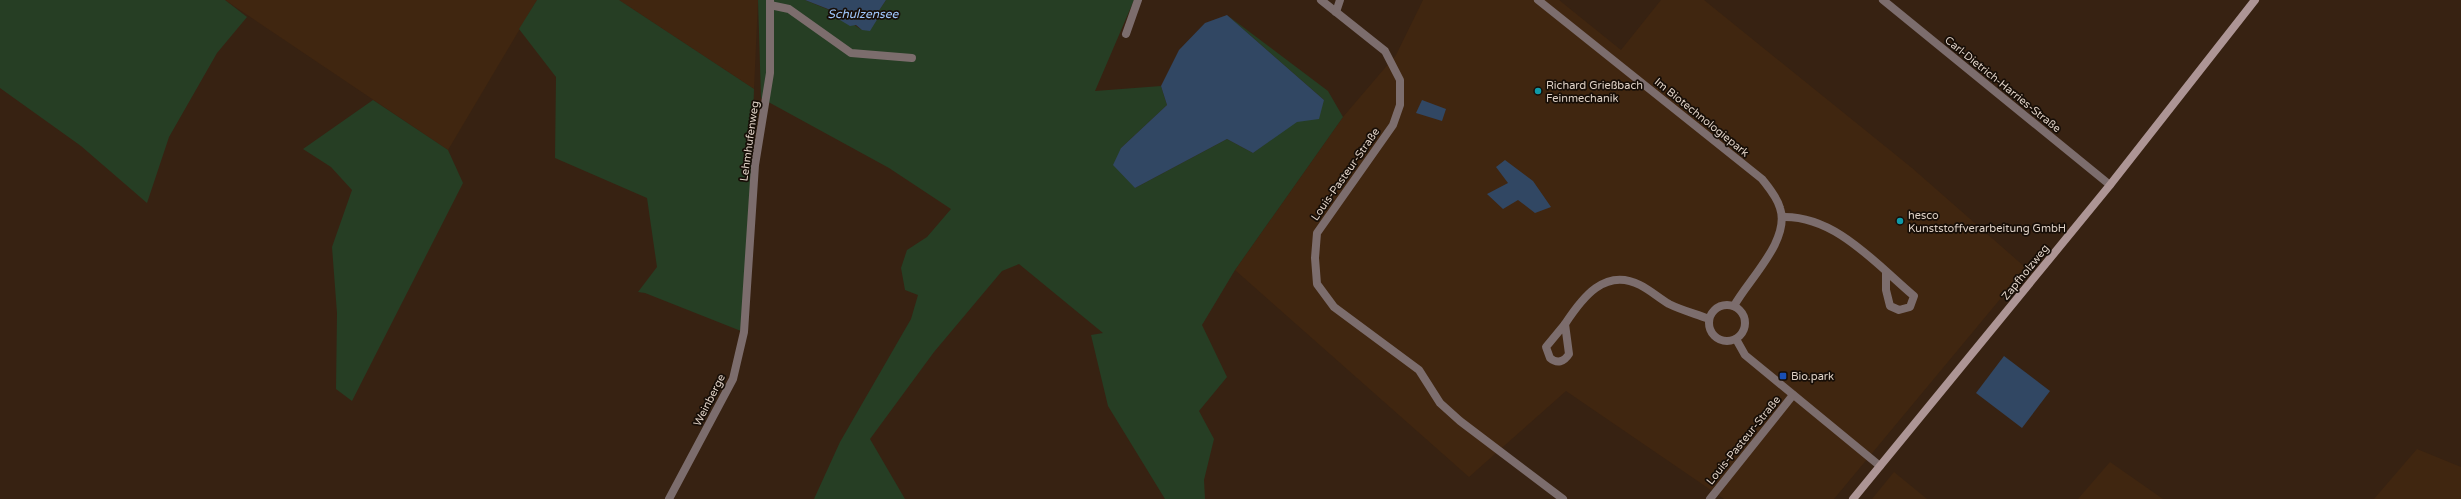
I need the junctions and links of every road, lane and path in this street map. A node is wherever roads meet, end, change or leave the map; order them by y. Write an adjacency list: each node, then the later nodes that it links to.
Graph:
1 (1138, 0): 9 (street)
2 (1321, 0): 8 (street, Louis-Pasteur-Straße)
3 (1340, 0): 8 (street)
4 (1538, 0): 12 (street, Im Biotechnologiepark)
5 (1883, 0): 11 (street, Carl-Dietrich-Harries-Straße)
6 (2255, 0): 11 (street, Zapfholzweg)
7 (770, 3): 10 (street, Lehmhufenweg); 14 (street, Lehmhufenweg)
8 (1336, 12): 22 (street, Louis-Pasteur-Straße)
9 (1126, 34)
10 (912, 58)
11 (2110, 185): 20 (street, Zapfholzweg)
12 (1782, 217): 13 (street); 15 (street, Im Biotechnologiepark)
13 (1886, 272): 13 (street)
14 (747, 279): 21 (street, Weinberge)
15 (1734, 306): 16 (street); 18 (street)
16 (1709, 320): 17 (street); 18 (street)
17 (1565, 324)
18 (1736, 339): 19 (street)
19 (1793, 395): 20 (street); 23 (street, Louis-Pasteur-Straße)
20 (1880, 466): 24 (street, Zapfholzweg)
21 (669, 499)
22 (1563, 499)
23 (1710, 499)
24 (1853, 499)

